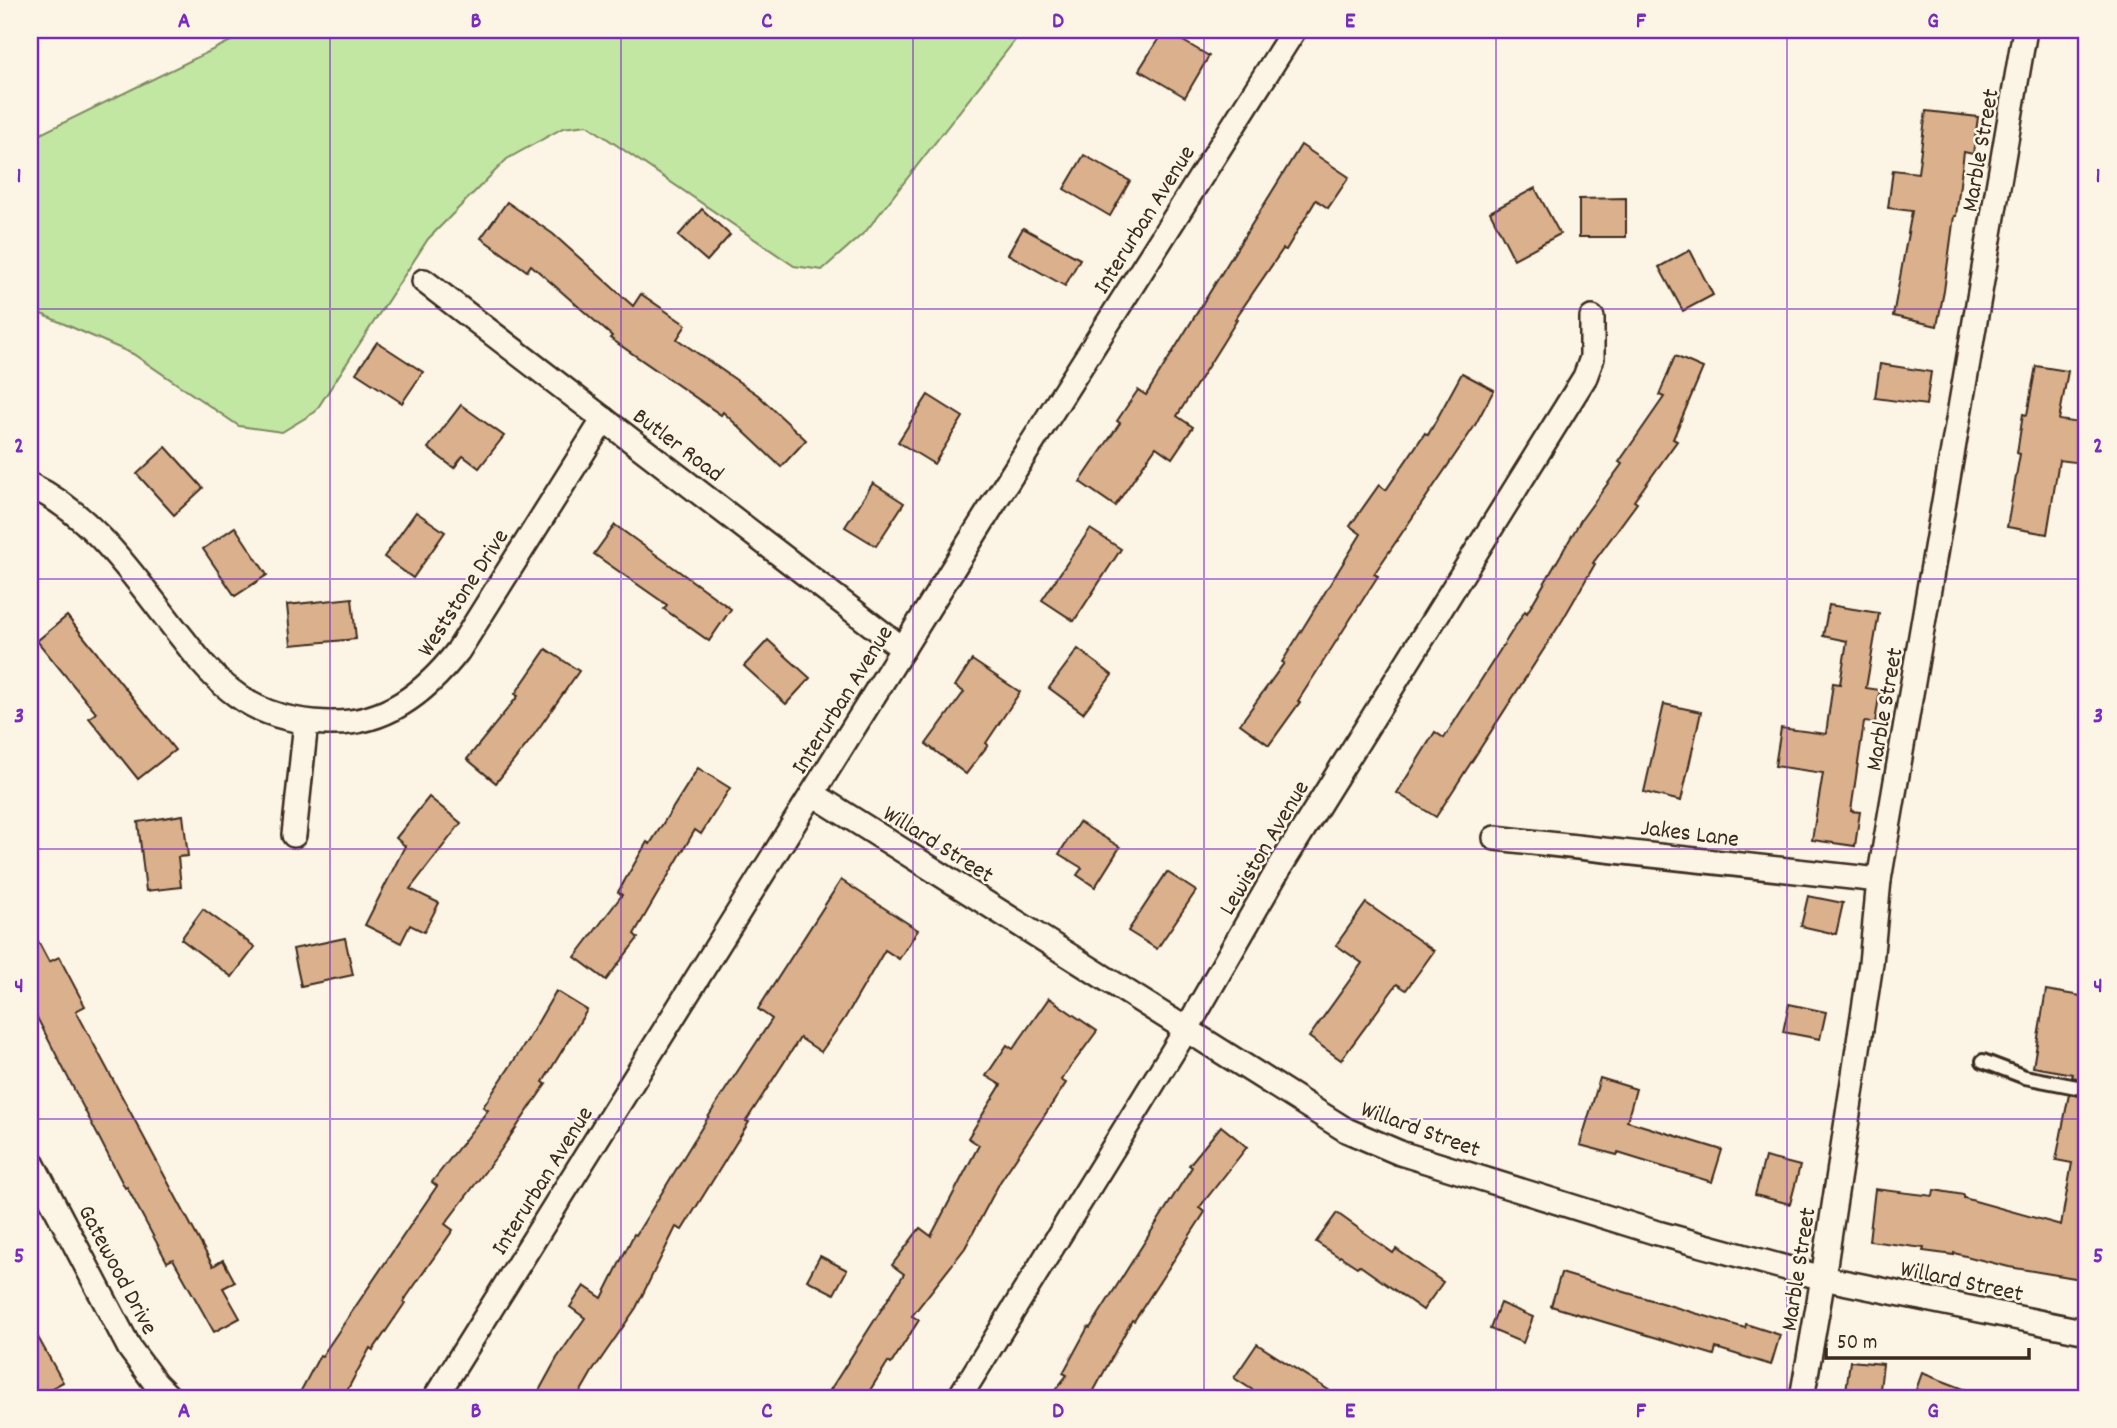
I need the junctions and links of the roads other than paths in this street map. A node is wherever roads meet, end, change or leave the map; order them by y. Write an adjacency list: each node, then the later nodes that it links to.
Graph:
1 (1294, 30): 7 (street, Interurban Avenue)
2 (2025, 30): 12 (street, Marble Street)
3 (424, 281): 5 (street, Butler Road)
4 (1592, 318): 13 (street, Lewiston Avenue)
5 (604, 419): 7 (street, Butler Road); 8 (street, Weststone Drive)
6 (30, 485): 8 (street, Weststone Drive)
7 (904, 649): 9 (street, Interurban Avenue)
8 (306, 722): 10 (street)
9 (813, 794): 13 (street, Willard Street); 20 (street, Interurban Avenue)
10 (294, 835)
11 (1495, 838): 12 (street, Jakes Lane)
12 (1879, 880): 17 (street, Marble Street)
13 (1186, 1030): 17 (street, Willard Street); 21 (street, Lewiston Avenue)
14 (1983, 1061): 15 (lane)
15 (2087, 1089)
16 (30, 1159): 19 (street, Gatewood Drive)
17 (1823, 1278): 18 (street, Willard Street); 22 (street, Marble Street)
18 (2087, 1332)
19 (170, 1398)
20 (435, 1398)
21 (959, 1398)
22 (1802, 1398)

